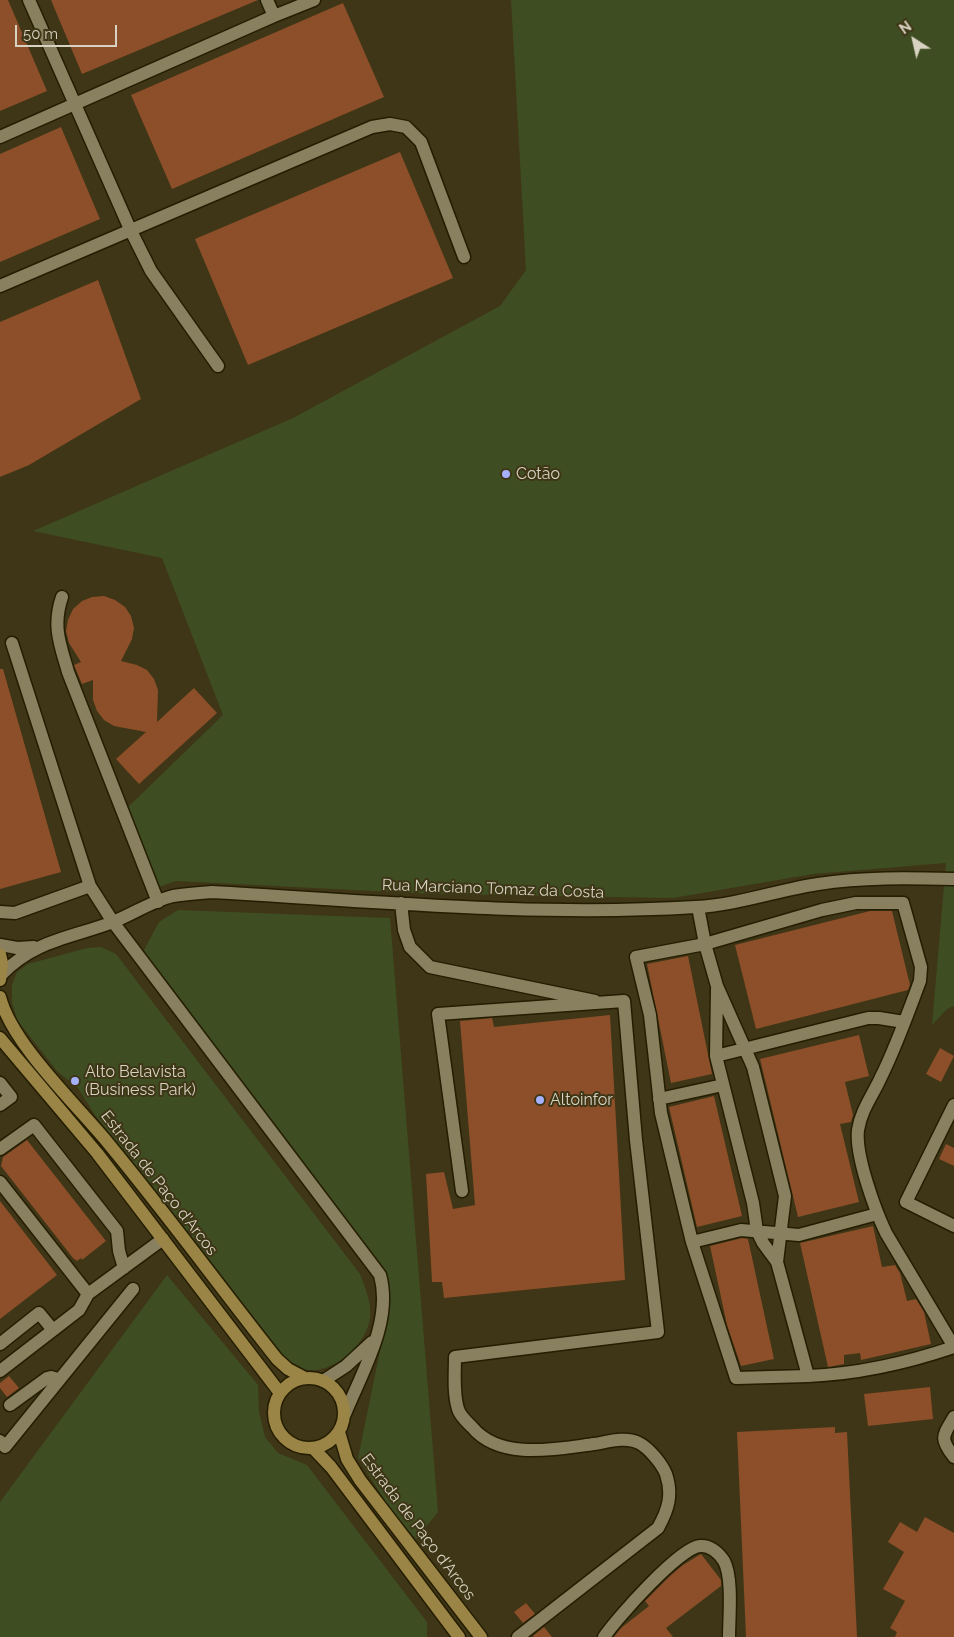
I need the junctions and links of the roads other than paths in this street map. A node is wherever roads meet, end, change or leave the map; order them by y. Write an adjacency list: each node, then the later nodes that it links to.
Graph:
1 (29, 0): 5 (street)
2 (267, 0): 4 (street)
3 (314, 0): 4 (street)
4 (274, 16): 5 (street)
5 (75, 105): 6 (street); 7 (street)
6 (0, 137)
7 (130, 229): 8 (street); 9 (street); 10 (street)
8 (464, 257)
9 (0, 286)
10 (218, 366)
11 (62, 597): 15 (street)
12 (12, 643): 14 (street)
13 (954, 879): 17 (street, Rua Marciano Tomaz da Costa)
14 (90, 886): 18 (street); 19 (street)
15 (158, 902): 16 (street, Rua Marciano Tomaz da Costa); 19 (street, Rua Marciano Tomaz da Costa)
16 (401, 903): 17 (street, Rua Marciano Tomaz da Costa); 27 (street)
17 (698, 907): 20 (street)
18 (0, 912)
19 (113, 922): 22 (street, Rua Marciano Tomaz da Costa); 51 (street)
20 (705, 944): 25 (street); 28 (street); 34 (street)
21 (0, 945): 22 (street, Rua Marciano Tomaz da Costa)
22 (38, 946): 24 (street, Rua Marciano Tomaz da Costa)
23 (0, 954): 24 (main road)
24 (1, 977)
25 (718, 986): 30 (street); 31 (street)
26 (0, 997): 55 (main road, Estrada de Paço d'Arcos)
27 (601, 1004): 39 (street); 68 (street)
28 (904, 1022): 30 (street); 40 (street)
29 (0, 1038): 44 (main road, Estrada de Paço d'Arcos)
30 (747, 1048): 31 (street); 43 (street)
31 (716, 1056): 33 (street)
32 (0, 1083): 35 (street)
33 (723, 1085): 34 (street); 42 (street)
34 (659, 1099): 45 (street)
35 (0, 1105)
36 (954, 1105): 41 (street)
37 (2, 1144): 47 (street)
38 (0, 1182): 49 (street)
39 (462, 1191)
40 (877, 1214): 43 (street); 54 (street)
41 (954, 1226)
42 (757, 1231): 43 (street); 45 (street); 46 (street)
43 (781, 1235): 46 (street)
44 (163, 1239): 47 (street); 58 (main road, Estrada de Paço d'Arcos)
45 (692, 1242): 54 (street)
46 (777, 1262): 54 (street)
47 (124, 1268): 49 (street)
48 (132, 1289): 56 (street)
49 (88, 1294): 50 (street)
50 (53, 1330): 52 (street); 53 (street)
51 (376, 1339): 57 (street); 60 (street)
52 (0, 1344)
53 (0, 1371)
54 (808, 1376)
55 (305, 1378): 57 (main road, Estrada de Paço d'Arcos); 58 (main road)
56 (58, 1379): 59 (street); 63 (street)
57 (323, 1381): 60 (main road)
58 (280, 1393): 64 (main road, Estrada de Paço d'Arcos)
59 (10, 1406)
60 (345, 1414): 62 (main road)
61 (954, 1417): 65 (street)
62 (339, 1432): 64 (main road); 67 (main road, Estrada de Paço d'Arcos)
63 (0, 1441)
64 (313, 1448): 66 (main road, Estrada de Paço d'Arcos)
65 (954, 1457)
66 (459, 1637)
67 (481, 1637)
68 (518, 1637)
69 (604, 1637): 70 (street)
70 (729, 1637)

